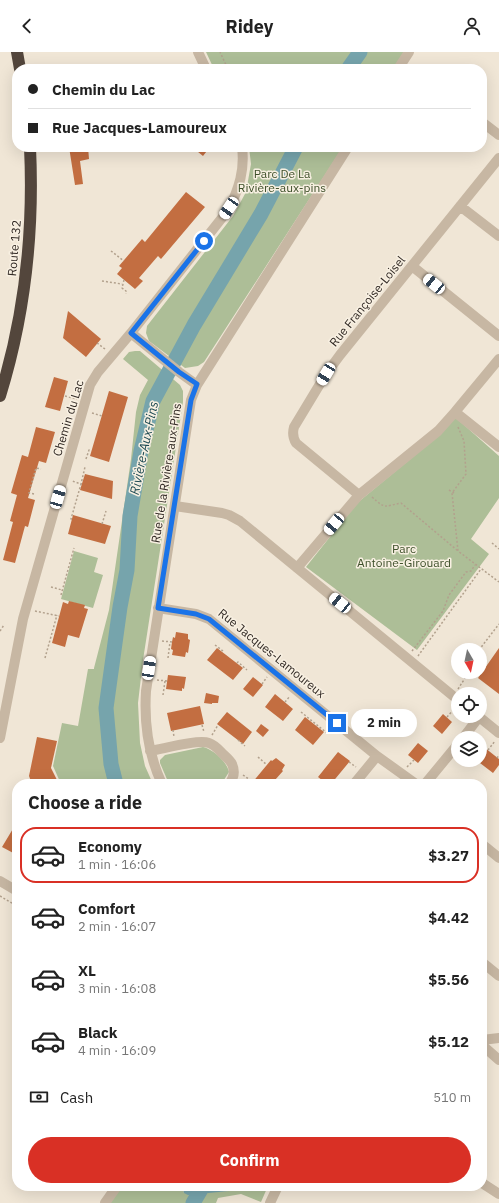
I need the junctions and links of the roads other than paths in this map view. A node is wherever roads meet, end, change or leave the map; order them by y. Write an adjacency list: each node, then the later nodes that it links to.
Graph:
1 (17, 52): 4 (highway)
2 (198, 52): 5 (street)
3 (409, 52): 6 (street)
4 (19, 64)
5 (203, 64)
6 (401, 64)
7 (487, 126): 8 (street)
8 (499, 135)
9 (30, 152): 20 (highway, Route 132)
10 (243, 152): 16 (street, Chemin du Lac)
11 (345, 152): 19 (street, Rue de la Rivière-aux-Pins)
12 (499, 158): 13 (street, Rue Françoise-Loisel)
13 (460, 206): 14 (street); 15 (street, Rue Françoise-Loisel)
14 (499, 236)
15 (412, 266): 17 (street); 23 (street, Rue Françoise-Loisel)
16 (131, 333): 19 (street); 32 (street, Chemin du Lac)
17 (499, 336)
18 (499, 359): 21 (street)
19 (197, 384): 24 (street, Rue de la Rivière-aux-Pins)
20 (0, 396)
21 (455, 412): 22 (street); 23 (street)
22 (499, 447)
23 (359, 495): 25 (street)
24 (175, 506): 25 (street); 26 (street, Rue de la Rivière-aux-Pins)
25 (297, 568): 27 (street)
26 (158, 608): 33 (street, Rue de la Rivière-aux-Pins); 35 (street, Rue Jacques-Lamoureux)
27 (451, 694)
28 (473, 723): 30 (street)
29 (484, 723): 31 (street)
30 (467, 731)
31 (498, 736)
32 (0, 738)
33 (150, 751): 36 (street, Rue de la Rivière-aux-Pins); 37 (street)
34 (451, 752): 40 (street)
35 (377, 756): 38 (street); 39 (street, Rue Jacques-Lamoureux)
36 (160, 779)
37 (232, 779)
38 (358, 779)
39 (409, 779)
40 (429, 779)
41 (487, 848): 42 (street)
42 (499, 858)
43 (0, 881): 44 (street)
44 (12, 888)
45 (487, 966): 46 (street)
46 (499, 976)
47 (499, 1038): 48 (street)
48 (487, 1039)
49 (487, 1049): 50 (street)
50 (499, 1060)
51 (487, 1186): 54 (street)
52 (113, 1191): 55 (street)
53 (276, 1191): 56 (street)
54 (499, 1194)
55 (105, 1203)
56 (270, 1203)

